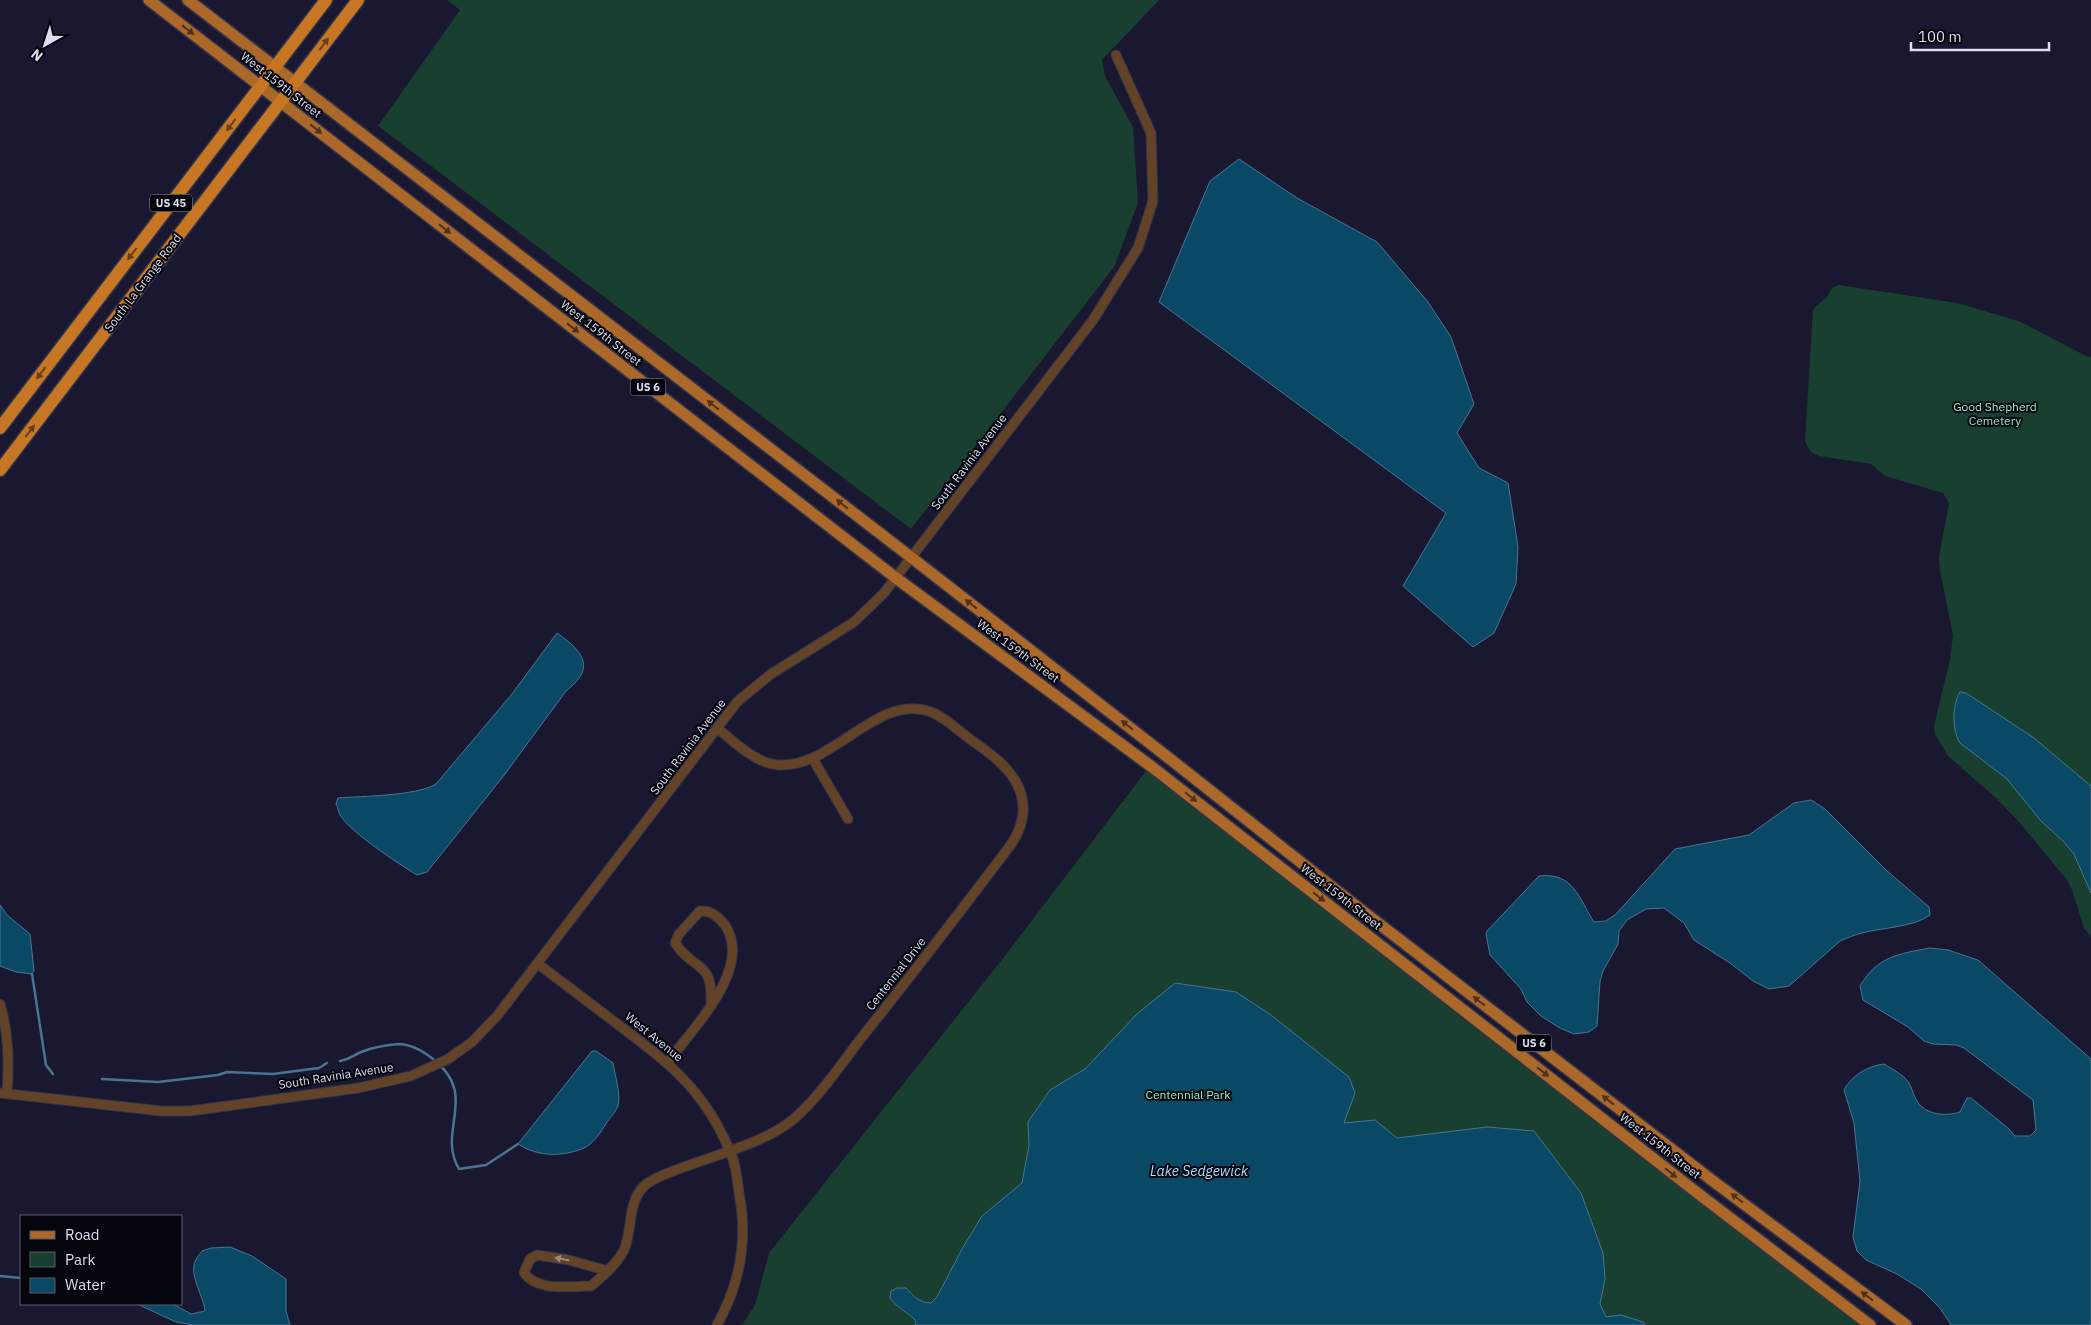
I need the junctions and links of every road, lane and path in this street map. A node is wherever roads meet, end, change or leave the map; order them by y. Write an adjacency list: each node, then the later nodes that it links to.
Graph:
1 (149, 0): 8 (main road, West 159th Street / US 6, one-way to 8)
2 (188, 0): 6 (main road, West 159th Street / US 6)
3 (326, 0): 6 (highway, South La Grange Road / US 45)
4 (358, 0): 7 (highway, South La Grange Road / US 45, one-way to 4)
5 (1116, 55): 12 (street, South Ravinia Avenue)
6 (274, 66): 7 (main road, West 159th Street / US 6); 8 (highway, South La Grange Road / US 45)
7 (295, 83): 9 (highway, South La Grange Road / US 45); 12 (main road, West 159th Street / US 6, one-way to 7)
8 (260, 86): 9 (main road, West 159th Street / US 6); 10 (highway, South La Grange Road / US 45, one-way to 10)
9 (281, 102): 11 (highway, South La Grange Road / US 45, one-way to 9); 13 (main road, West 159th Street / US 6, one-way to 13)
10 (0, 428)
11 (0, 470)
12 (912, 558): 13 (street, South Ravinia Avenue); 23 (main road, West 159th Street / US 6, one-way to 12)
13 (896, 578): 14 (street, South Ravinia Avenue); 24 (main road, West 159th Street / US 6, one-way to 24)
14 (718, 729): 15 (street); 17 (street, South Ravinia Avenue)
15 (813, 759): 16 (street); 22 (street, Centennial Drive)
16 (848, 819)
17 (538, 964): 20 (street, West Avenue); 21 (street, South Ravinia Avenue)
18 (0, 1004): 21 (street)
19 (711, 1004): 19 (street); 20 (street)
20 (668, 1062): 22 (street, West Avenue)
21 (4, 1094)
22 (730, 1150): 25 (street, Centennial Drive); 26 (street, West Avenue)
23 (1713, 1180): 24 (main road); 28 (main road, West 159th Street / US 6, one-way to 23)
24 (1700, 1195): 27 (main road, West 159th Street / US 6)
25 (608, 1271): 25 (street, Centennial Drive, one-way to 25)
26 (717, 1325)
27 (1870, 1325)
28 (1906, 1325)

